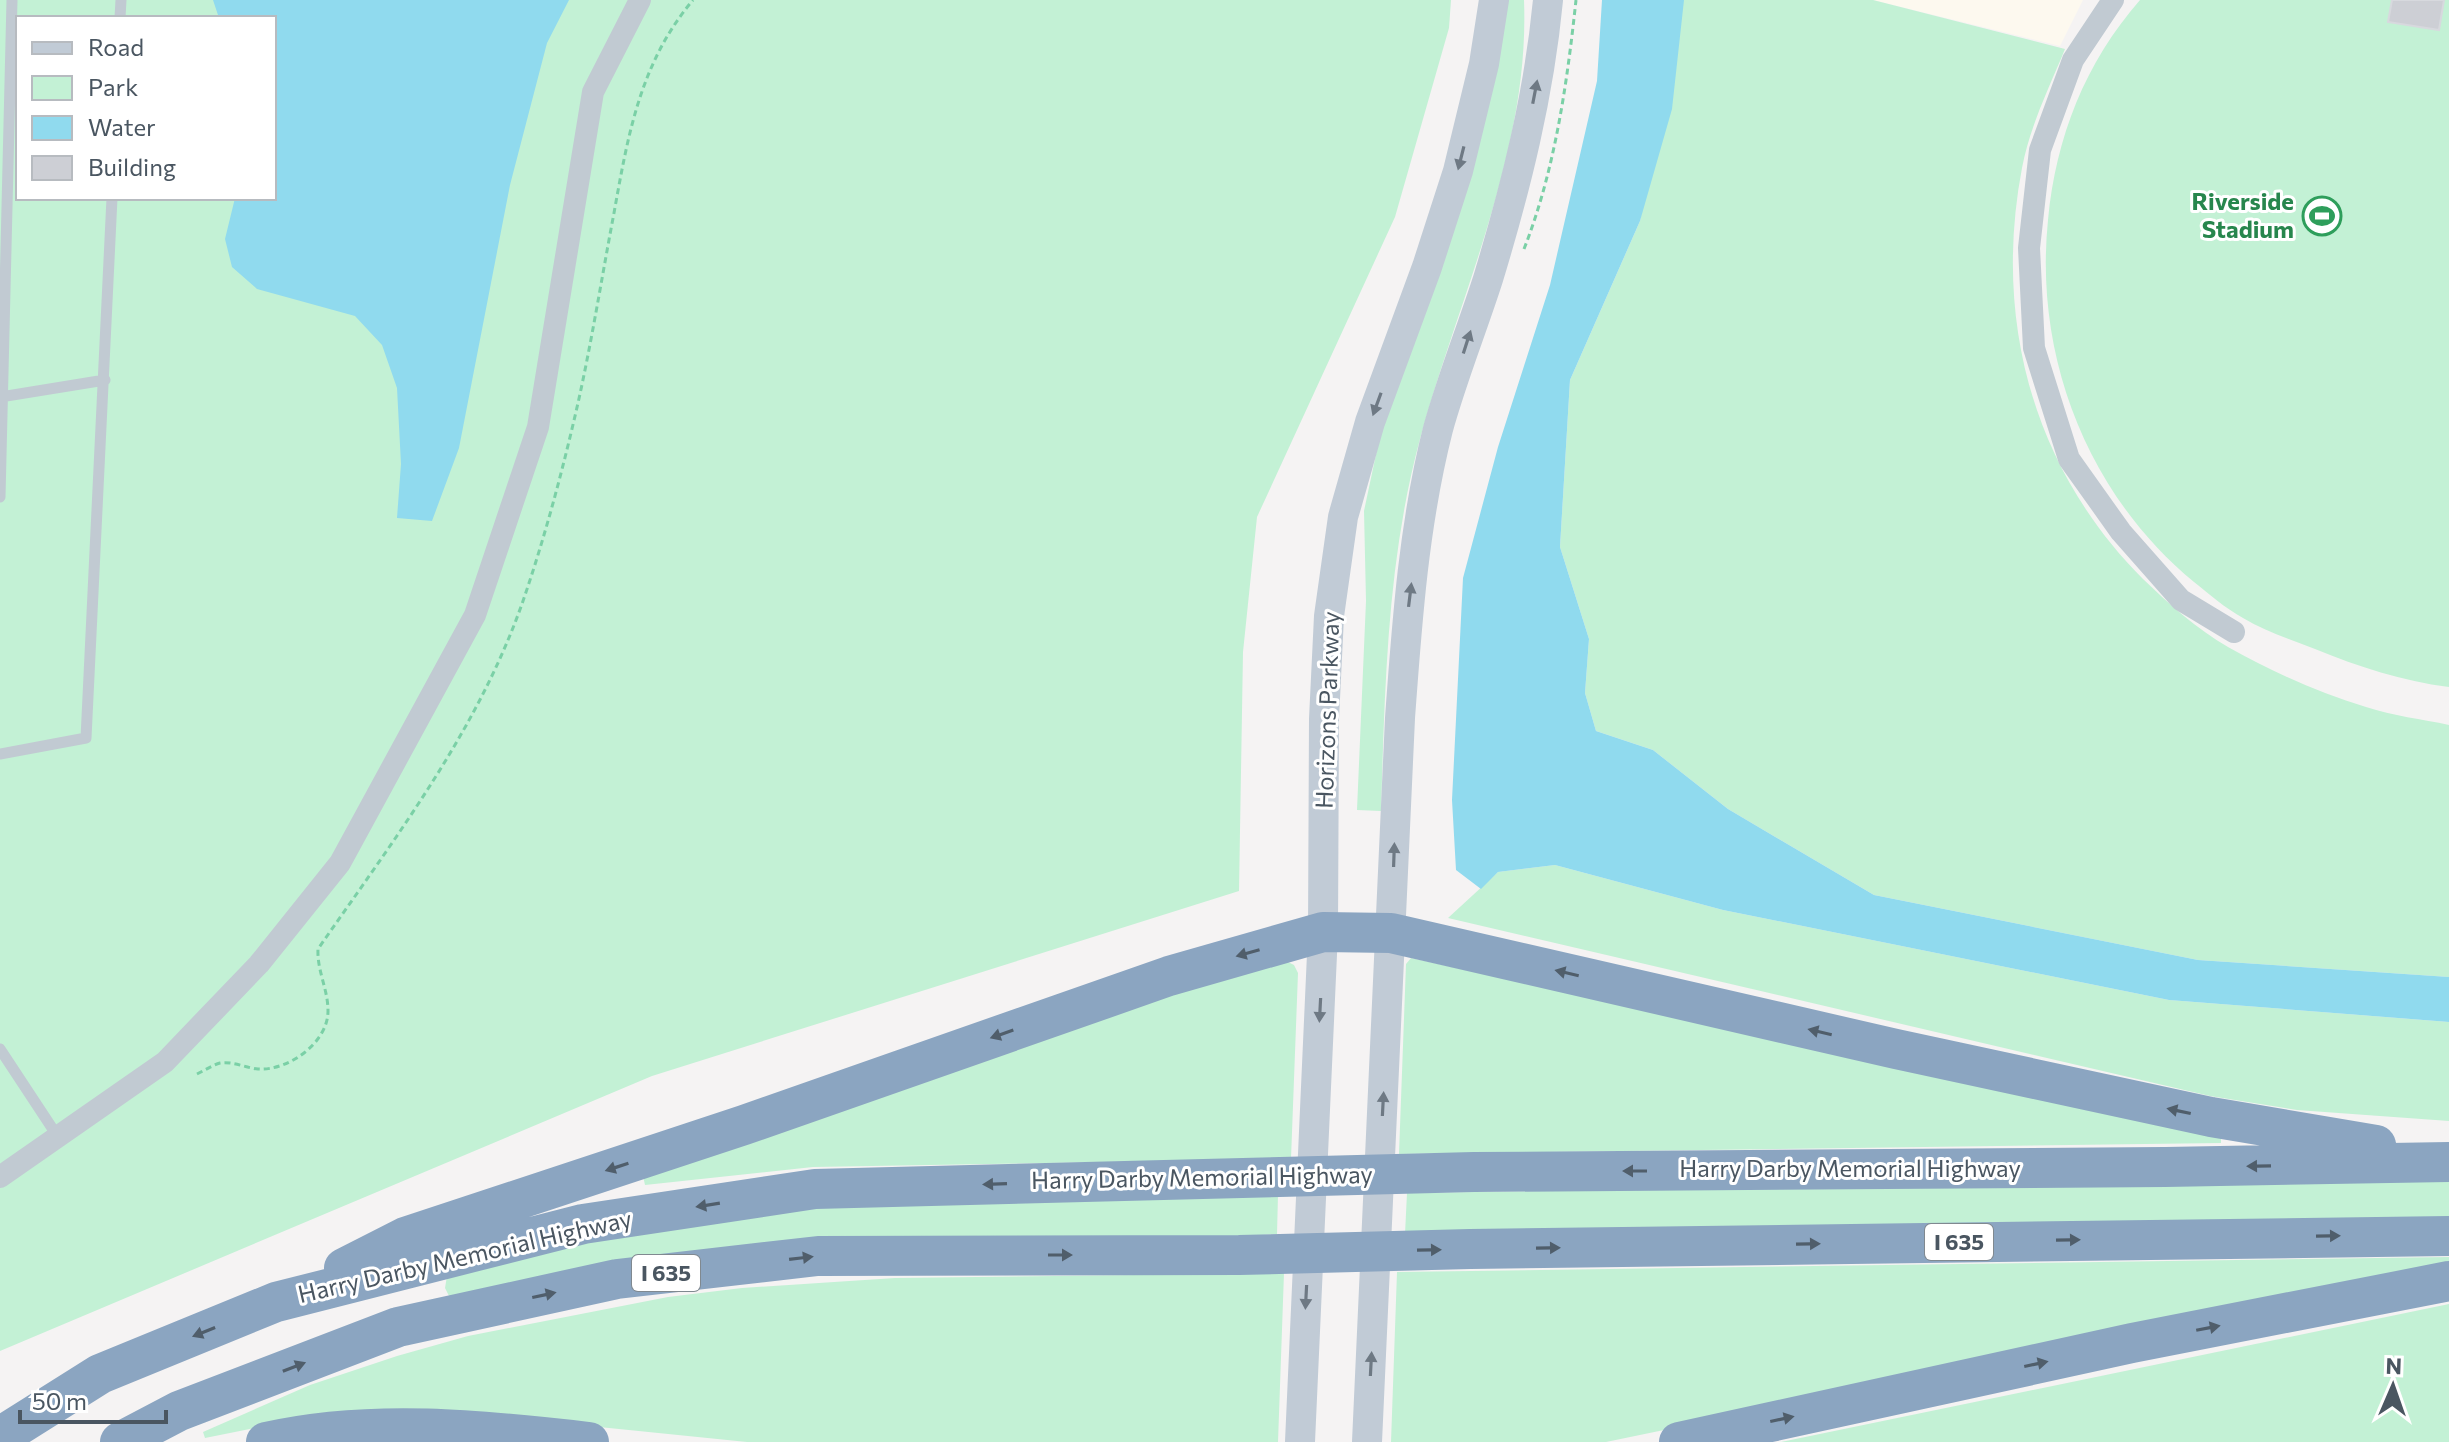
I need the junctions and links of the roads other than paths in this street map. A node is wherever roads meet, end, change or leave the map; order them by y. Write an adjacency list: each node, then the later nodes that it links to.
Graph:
1 (12, 0): 8 (lane)
2 (640, 0): 15 (street)
3 (1494, 0): 12 (main road, Horizons Parkway, one-way to 12)
4 (1548, 0): 13 (main road, one-way to 4)
5 (2113, 0): 10 (street)
6 (112, 200): 7 (lane)
7 (105, 380): 8 (lane); 11 (lane)
8 (1, 396): 9 (lane)
9 (0, 497)
10 (2234, 632)
11 (0, 754)
12 (1323, 932): 13 (highway); 20 (highway, one-way to 20); 25 (main road, Horizons Parkway, one-way to 25)
13 (1391, 933): 16 (highway, one-way to 13); 26 (main road, one-way to 13)
14 (0, 1049): 15 (lane)
15 (58, 1137): 17 (street)
16 (2449, 1160): 20 (highway, Harry Darby Memorial Highway, one-way to 20)
17 (0, 1177)
18 (2449, 1236): 22 (highway, I 635, one-way to 18)
19 (2449, 1281): 27 (highway, one-way to 19)
20 (276, 1302): 21 (highway, Harry Darby Memorial Highway, one-way to 21)
21 (0, 1437)
22 (120, 1442)
23 (266, 1442): 24 (highway)
24 (589, 1442)
25 (1300, 1442)
26 (1367, 1442)
27 (1679, 1442)

